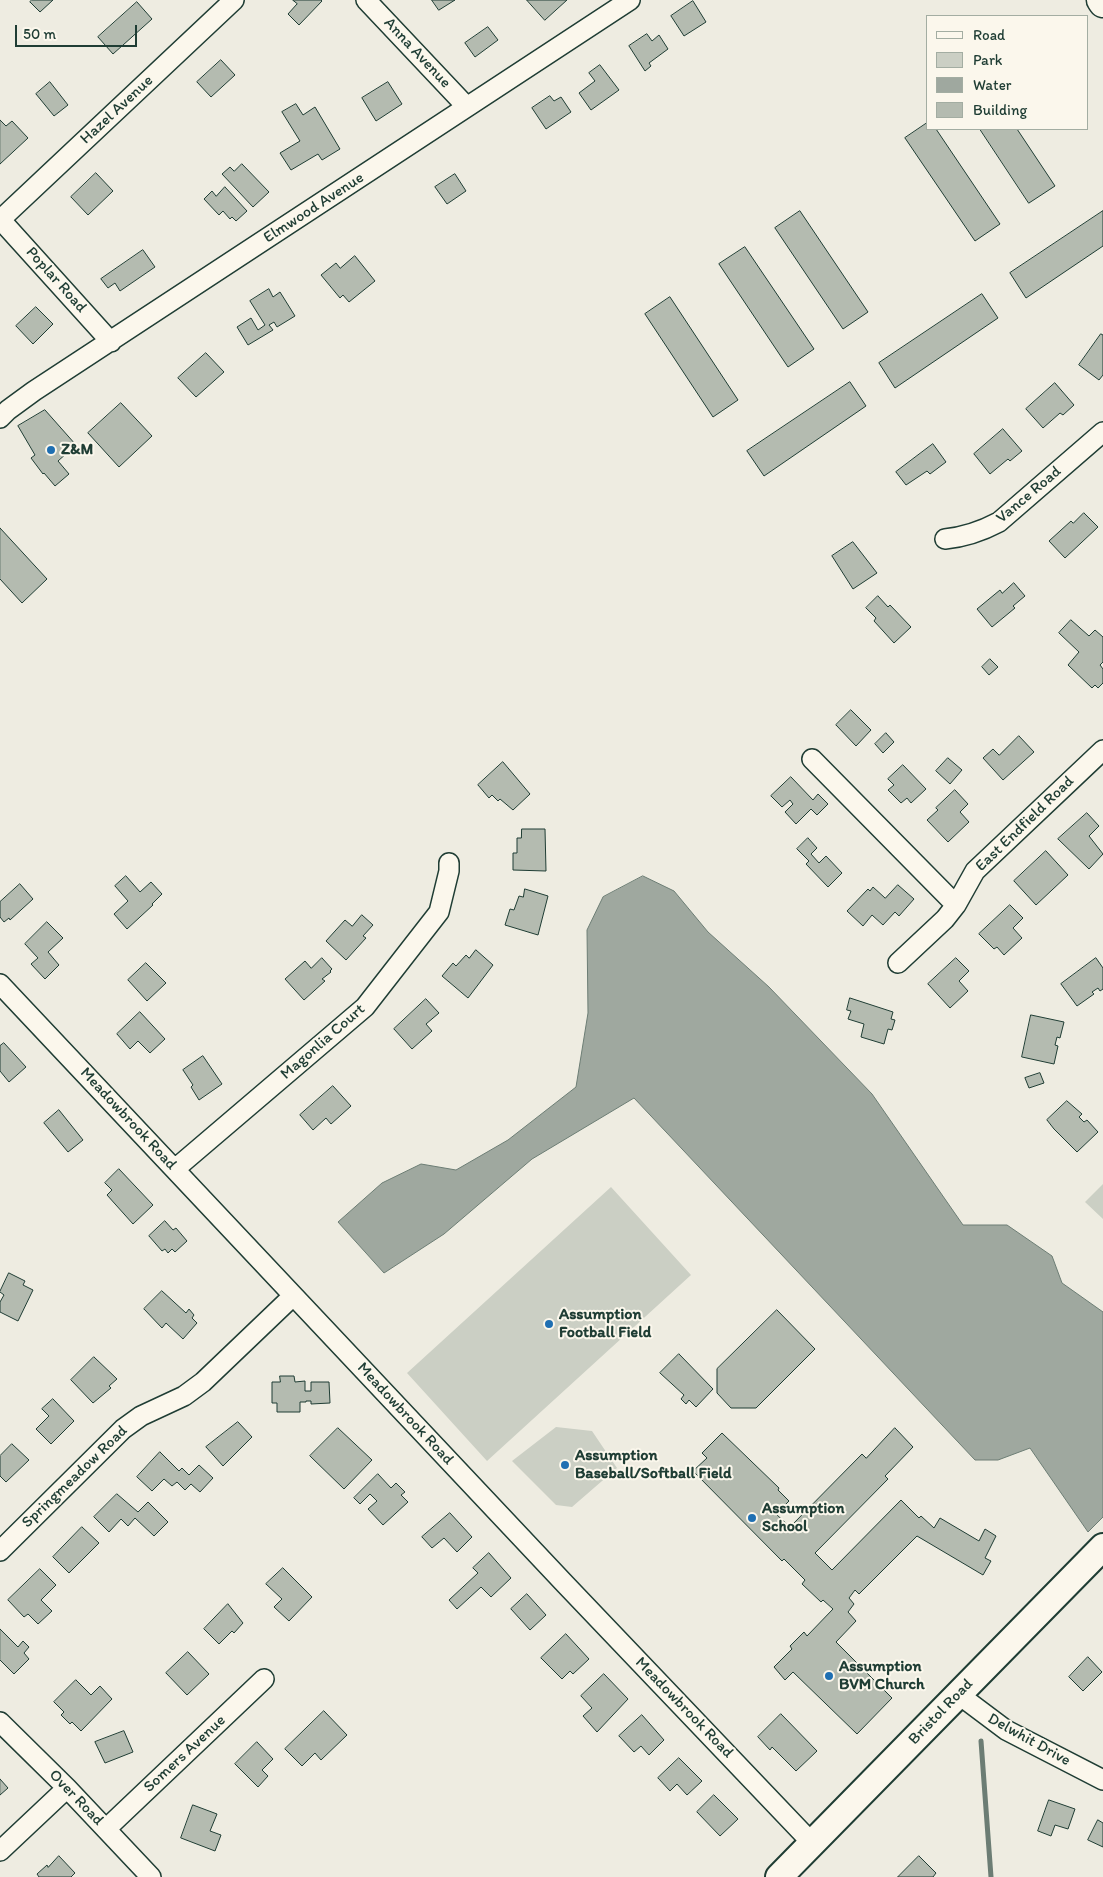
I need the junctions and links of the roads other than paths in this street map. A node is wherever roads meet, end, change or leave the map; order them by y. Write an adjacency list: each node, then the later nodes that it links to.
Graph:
1 (234, 0): 5 (street, Hazel Avenue)
2 (366, 0): 4 (street, Anna Avenue)
3 (630, 0): 4 (street, Elmwood Avenue)
4 (467, 107): 6 (street, Elmwood Avenue)
5 (0, 219): 6 (street, Poplar Road)
6 (111, 342): 7 (street, Elmwood Avenue)
7 (0, 418)
8 (1103, 432): 9 (street, Vance Road)
9 (945, 539)
10 (1103, 750): 13 (street, East Endfield Road)
11 (812, 759): 13 (street)
12 (448, 863): 16 (street, Magonlia Court)
13 (956, 905): 14 (street, East Endfield Road)
14 (898, 963)
15 (0, 984): 16 (street, Meadowbrook Road)
16 (175, 1169): 17 (street, Meadowbrook Road)
17 (293, 1296): 19 (street, Springmeadow Road); 26 (street, Meadowbrook Road)
18 (1103, 1547): 21 (main road, Bristol Road)
19 (0, 1551)
20 (264, 1679): 25 (street, Somers Avenue)
21 (958, 1694): 23 (street, Delwhit Drive); 26 (main road, Bristol Road)
22 (0, 1722): 24 (street, Over Road)
23 (1103, 1780)
24 (67, 1788): 25 (street, Over Road); 27 (street)
25 (106, 1829): 28 (street, Over Road)
26 (812, 1843): 29 (main road, Bristol Road)
27 (0, 1851)
28 (151, 1877)
29 (779, 1877)

